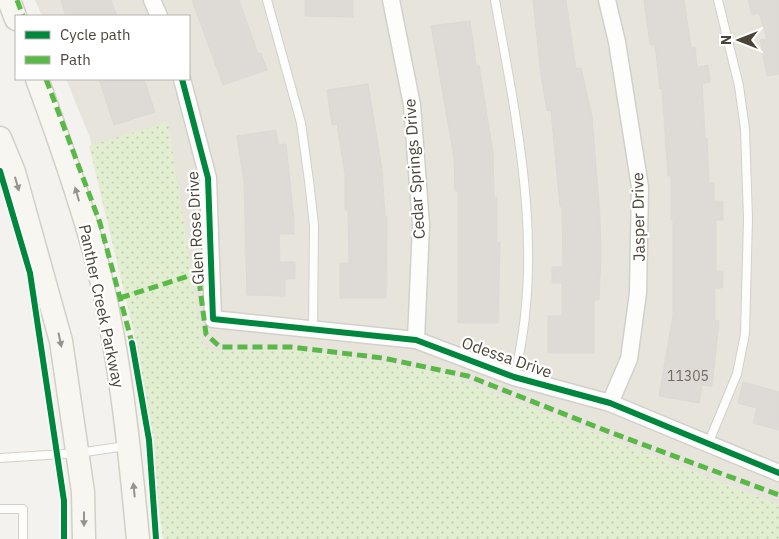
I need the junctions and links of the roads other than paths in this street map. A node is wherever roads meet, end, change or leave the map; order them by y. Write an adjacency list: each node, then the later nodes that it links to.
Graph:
1 (9, 0): 9 (main road)
2 (152, 0): 8 (street)
3 (267, 0): 14 (lane)
4 (391, 0): 15 (street, Cedar Springs Drive)
5 (495, 0): 16 (lane)
6 (607, 0): 17 (street, Jasper Drive)
7 (718, 0): 18 (lane)
8 (159, 15)
9 (15, 16)
10 (37, 80): 19 (main road, Panther Creek Parkway, one-way to 10)
11 (182, 80): 13 (street, Glen Rose Drive)
12 (0, 138): 20 (main road, one-way to 20)
13 (213, 319): 14 (street, Odessa Drive)
14 (313, 329): 15 (street, Odessa Drive)
15 (416, 340): 16 (street, Odessa Drive)
16 (514, 377): 17 (street, Odessa Drive)
17 (610, 403): 18 (street, Odessa Drive)
18 (708, 444): 22 (street, Odessa Drive)
19 (128, 446): 20 (lane); 26 (main road, Panther Creek Parkway, one-way to 19)
20 (78, 453): 21 (lane); 25 (main road, one-way to 25)
21 (0, 458)
22 (779, 474)
23 (0, 509): 24 (lane)
24 (23, 539)
25 (84, 539)
26 (138, 539)

